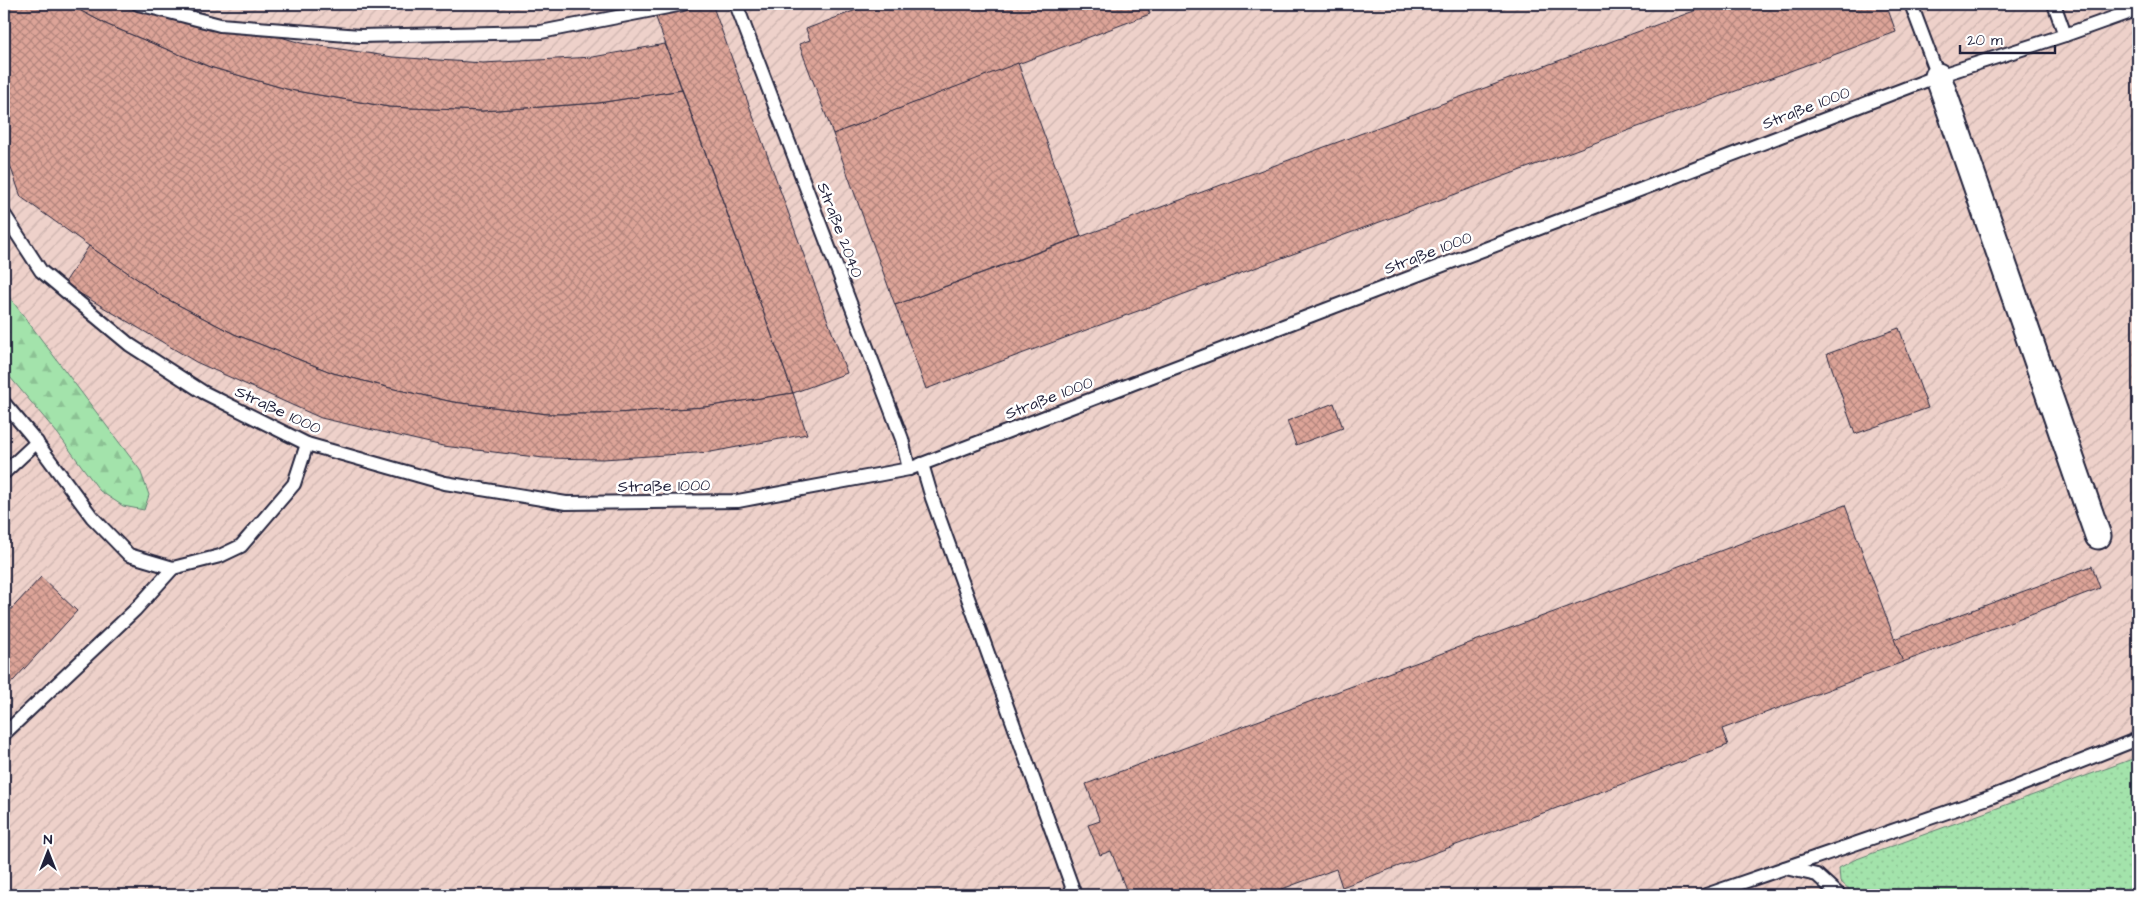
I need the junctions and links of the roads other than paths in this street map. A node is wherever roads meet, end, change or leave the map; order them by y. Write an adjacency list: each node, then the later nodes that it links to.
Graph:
1 (138, 4): 2 (lane)
2 (683, 4)
3 (736, 4): 14 (lane, Straße 2040)
4 (1911, 4): 8 (lane)
5 (2054, 4): 7 (lane)
6 (2138, 9): 7 (lane, Straße 1000)
7 (2065, 36): 8 (lane, Straße 1000)
8 (1938, 76): 13 (lane, Straße 1000); 16 (street)
9 (4, 214): 12 (lane, Straße 1000)
10 (4, 403): 11 (lane)
11 (37, 442): 15 (lane); 17 (lane)
12 (307, 444): 14 (lane, Straße 1000); 17 (lane)
13 (922, 464): 14 (lane, Straße 1000); 21 (lane)
14 (909, 469)
15 (4, 473)
16 (2098, 536)
17 (174, 568): 18 (lane)
18 (4, 734)
19 (2138, 739): 20 (lane)
20 (1784, 868): 22 (lane); 23 (lane)
21 (1075, 895)
22 (1706, 895)
23 (1839, 895)

